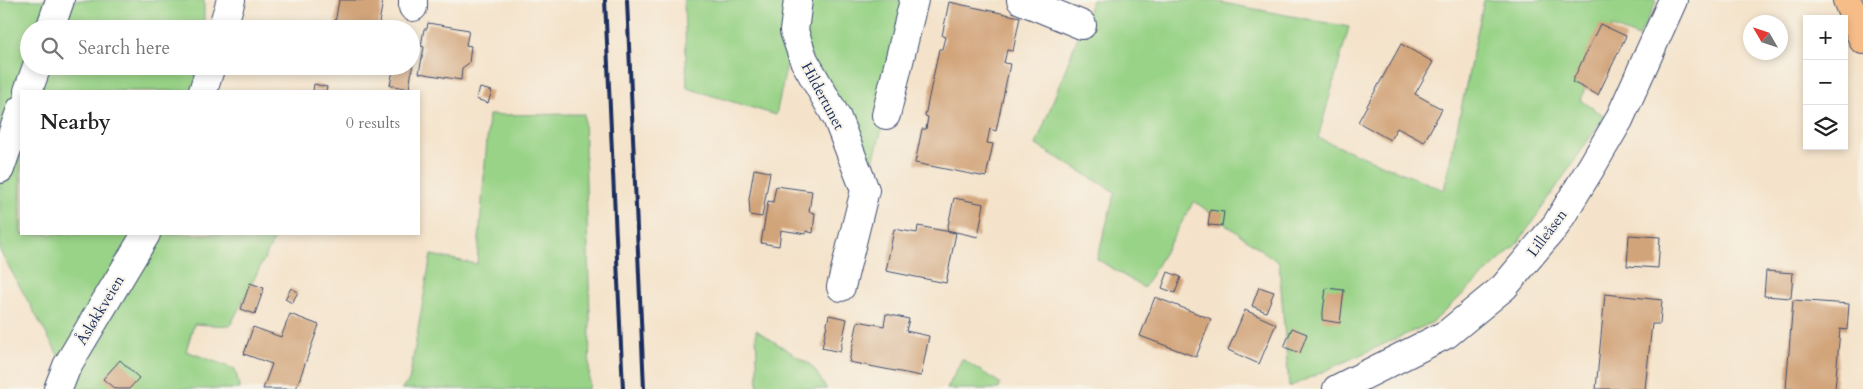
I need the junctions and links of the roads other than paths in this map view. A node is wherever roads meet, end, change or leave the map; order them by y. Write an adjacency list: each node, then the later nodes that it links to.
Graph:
1 (60, 0): 8 (street)
2 (231, 0): 9 (street)
3 (798, 0): 20 (street, Hildertunet)
4 (914, 0): 17 (street)
5 (1021, 0): 10 (street)
6 (1673, 0): 22 (street, Lilleåsen)
7 (1848, 0): 11 (main road)
8 (53, 20)
9 (225, 20)
10 (1082, 25)
11 (1863, 40)
12 (34, 75): 14 (street)
13 (208, 75): 15 (street)
14 (28, 90)
15 (203, 90)
16 (20, 112): 18 (street)
17 (886, 114)
18 (0, 169)
19 (145, 235): 21 (street, Åsløkkveien)
20 (841, 287)
21 (58, 389)
22 (1337, 389)

